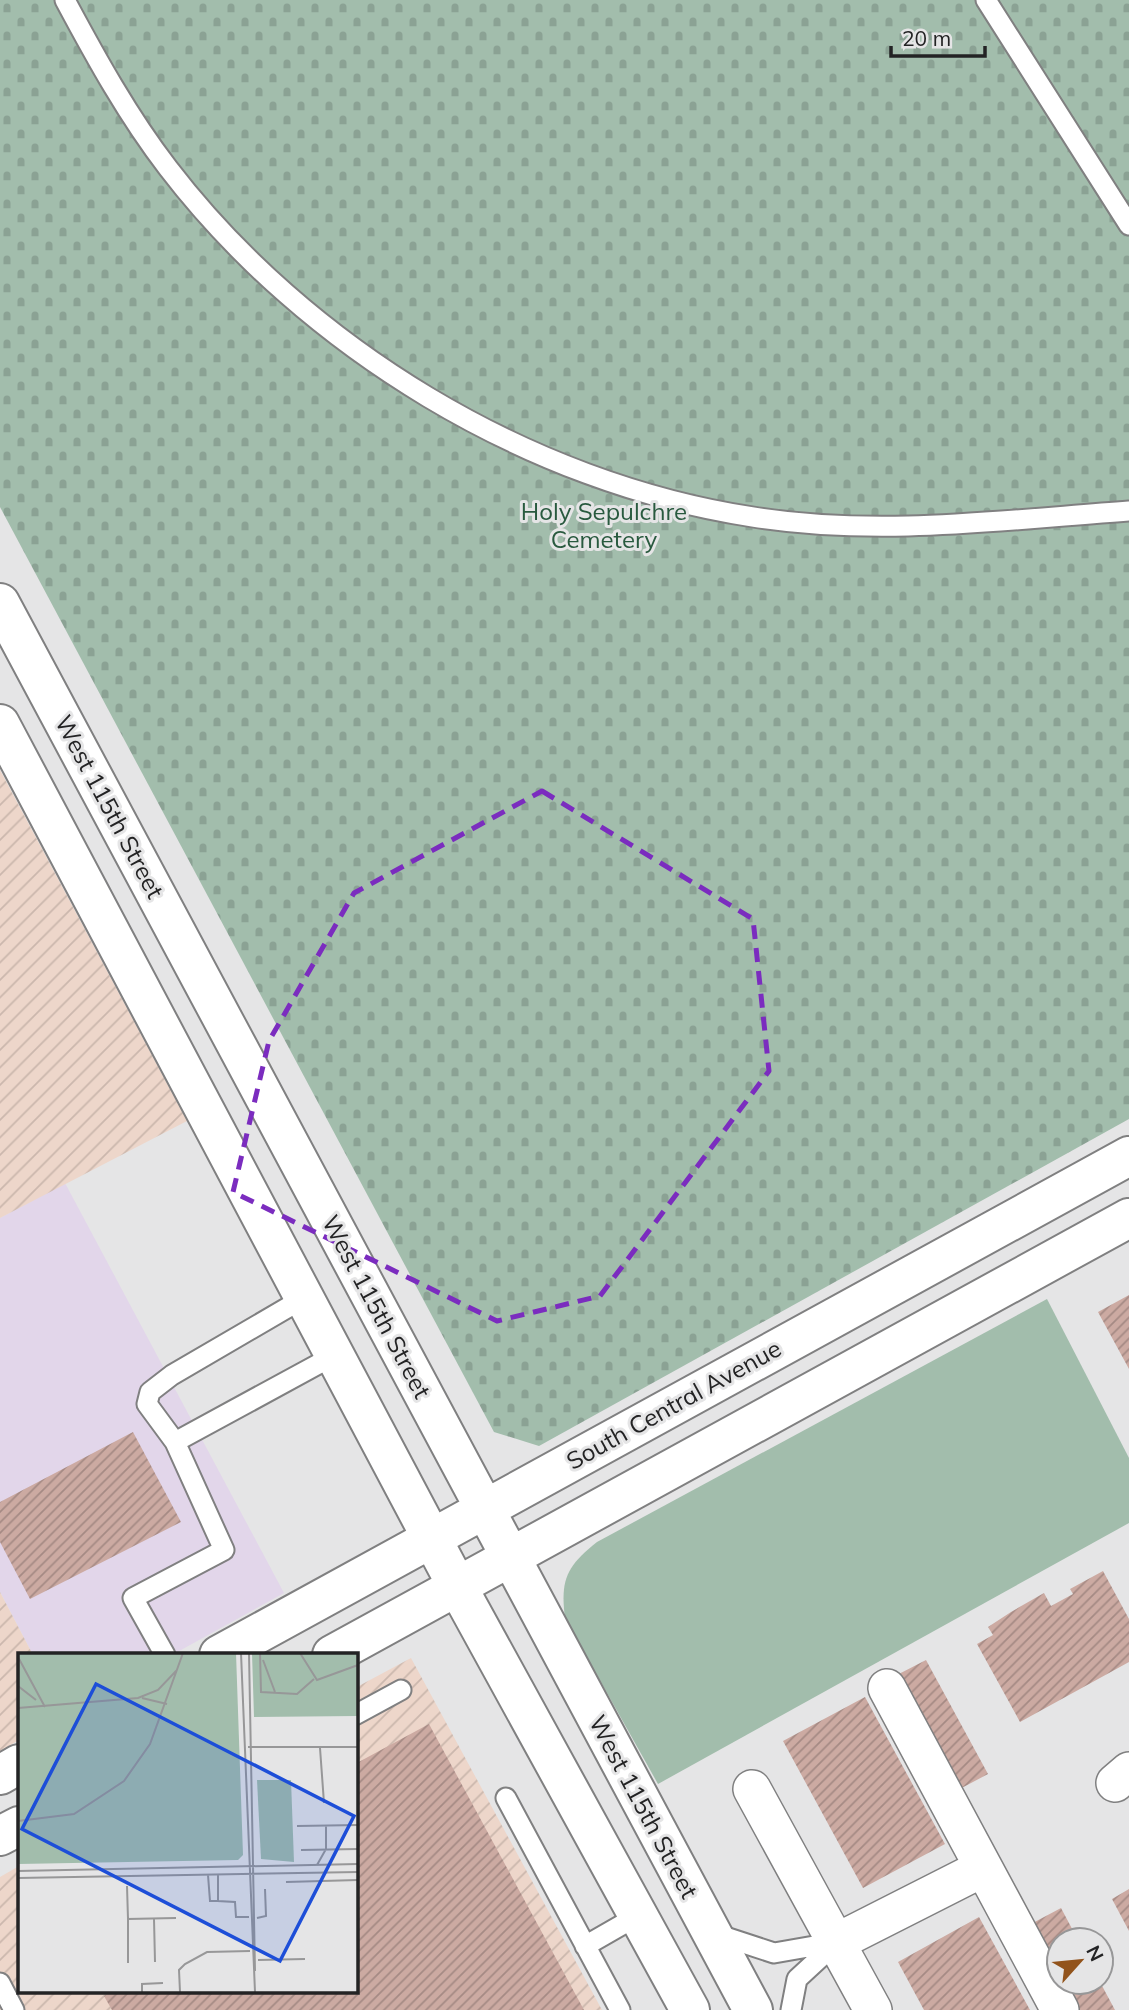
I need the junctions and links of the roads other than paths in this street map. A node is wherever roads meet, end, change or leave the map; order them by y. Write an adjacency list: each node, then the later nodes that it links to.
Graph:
1 (65, 0): 4 (lane)
2 (986, 0): 3 (lane)
3 (1129, 225)
4 (1129, 511)
5 (0, 603): 12 (street, West 115th Street)
6 (0, 724): 9 (street)
7 (1129, 1156): 12 (street, South Central Avenue)
8 (1129, 1218): 14 (street)
9 (304, 1298): 10 (street); 11 (lane)
10 (335, 1355): 11 (lane); 13 (street)
11 (176, 1442): 16 (lane)
12 (484, 1509): 13 (street, South Central Avenue); 14 (street, West 115th Street)
13 (432, 1538): 15 (street); 17 (street, South Central Avenue)
14 (510, 1557): 15 (street); 30 (street, West 115th Street)
15 (457, 1586): 18 (street); 29 (street)
16 (164, 1653)
17 (223, 1653)
18 (336, 1653)
19 (887, 1688): 28 (street)
20 (401, 1690): 21 (lane)
21 (357, 1714)
22 (18, 1765): 23 (street)
23 (0, 1775)
24 (752, 1789): 31 (street)
25 (506, 1798): 32 (lane)
26 (18, 1827): 27 (street)
27 (0, 1836)
28 (983, 1868): 31 (street); 40 (street)
29 (639, 1915): 32 (lane); 36 (street)
30 (710, 1932): 31 (lane); 37 (street, West 115th Street)
31 (837, 1942): 38 (lane); 39 (street)
32 (585, 1946): 35 (lane)
33 (0, 1983): 34 (lane)
34 (14, 2010)
35 (620, 2010)
36 (690, 2010)
37 (753, 2010)
38 (791, 2010)
39 (873, 2010)
40 (1060, 2010)

